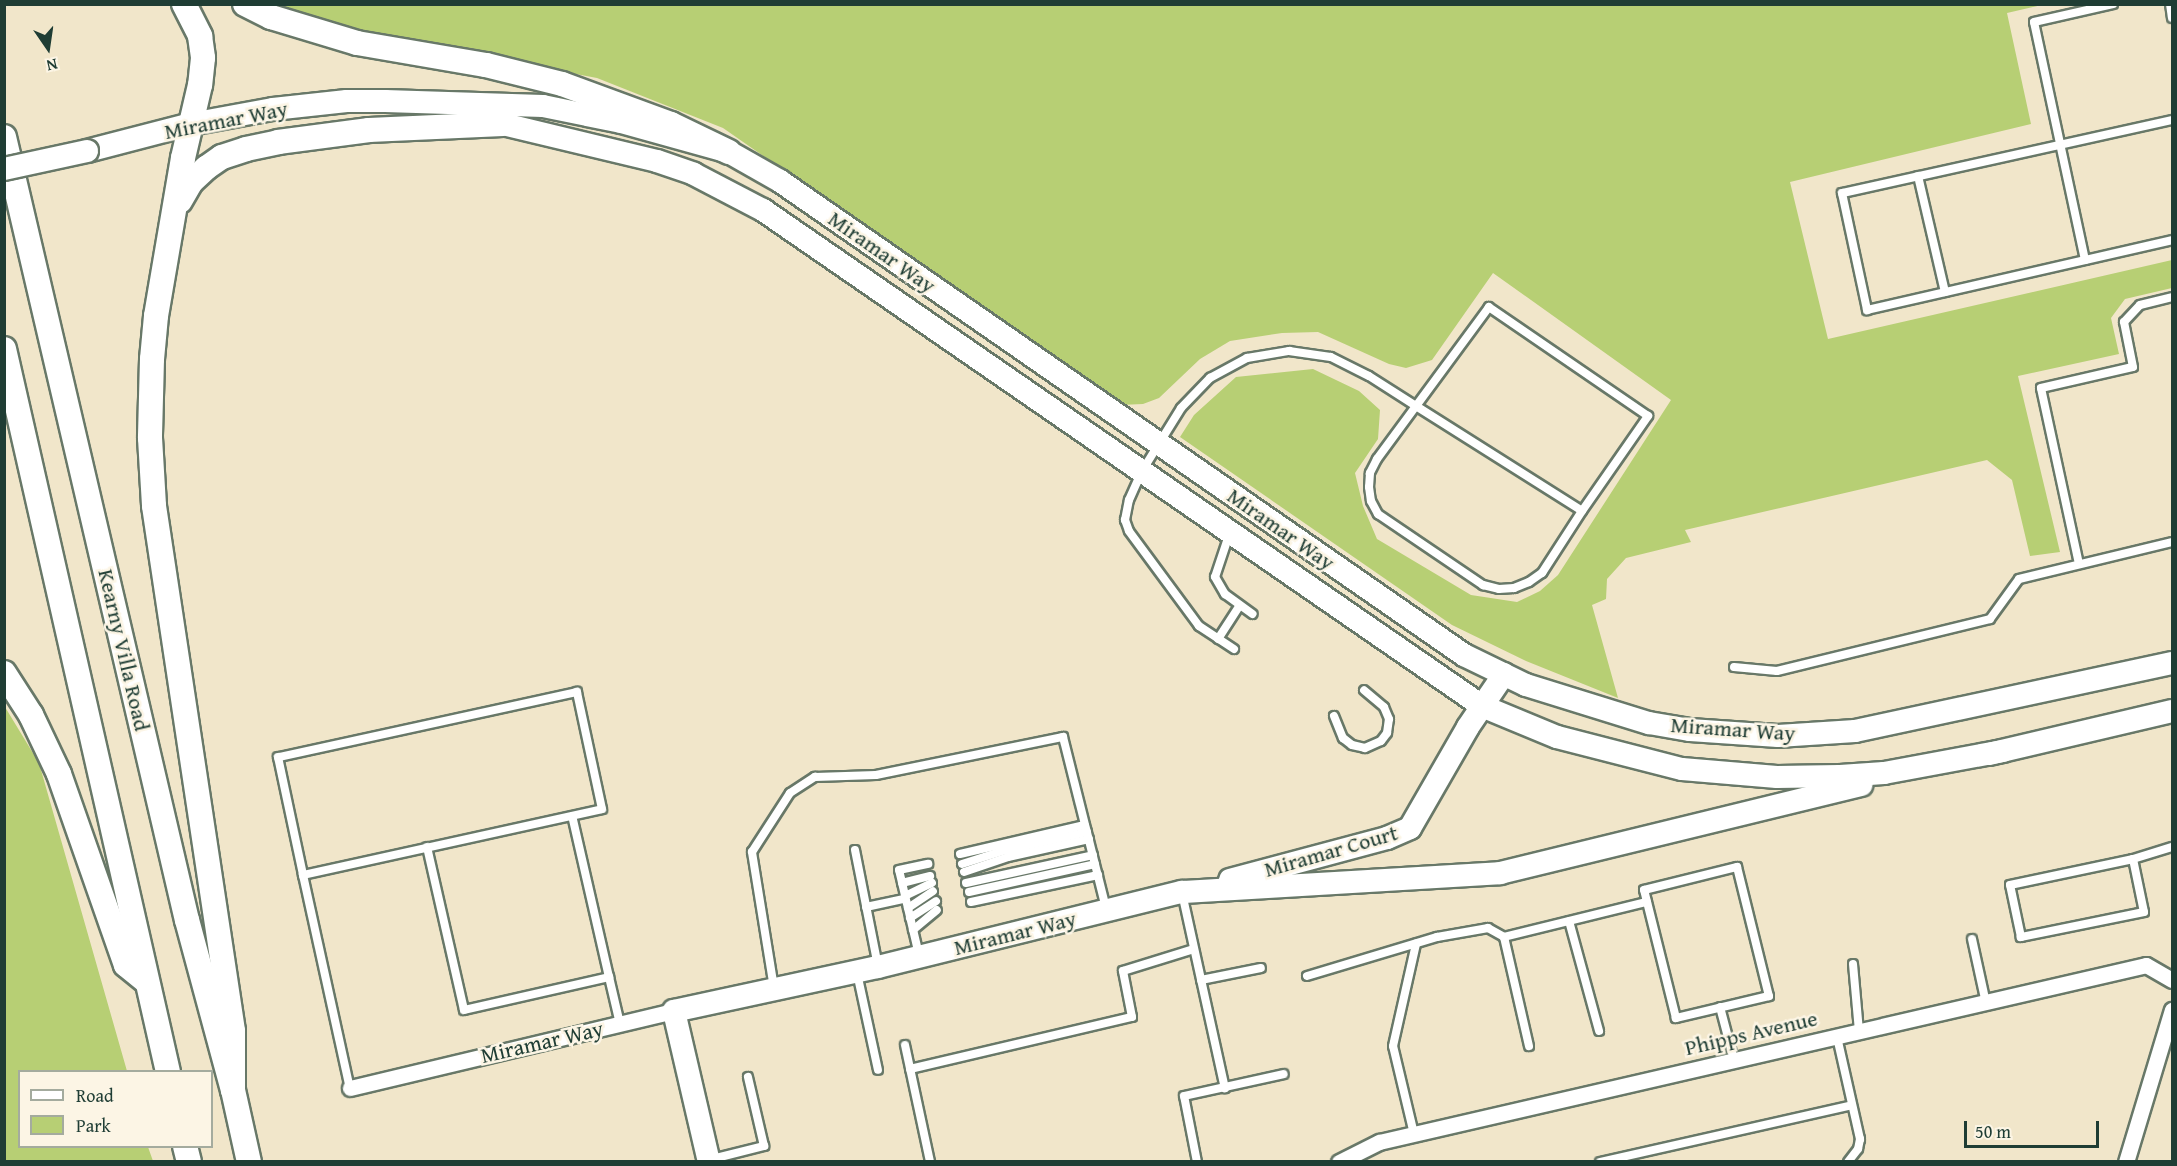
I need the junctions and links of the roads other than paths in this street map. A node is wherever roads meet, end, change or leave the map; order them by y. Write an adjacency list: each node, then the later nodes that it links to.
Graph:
1 (184, 4): 8 (main road)
2 (245, 4): 12 (main road)
3 (2113, 4): 11 (lane)
4 (2170, 4): 5 (lane)
5 (2172, 18)
6 (452, 103): 8 (main road, Miramar Way); 9 (main road, Miramar Way); 12 (main road, Miramar Way)
7 (2172, 120): 11 (lane)
8 (191, 124): 13 (main road, Miramar Way, bridge); 15 (main road)
9 (503, 124): 15 (main road); 23 (main road, Miramar Way)
10 (4, 137): 101 (main road, Kearny Villa Road)
11 (2059, 145): 14 (lane); 17 (lane)
12 (729, 152): 22 (main road, Miramar Way)
13 (4, 169)
14 (1918, 176): 18 (lane); 18 (lane)
15 (175, 211): 101 (main road)
16 (2172, 240): 17 (lane)
17 (2085, 260): 18 (lane)
18 (1945, 292)
19 (2172, 297): 27 (lane)
20 (4, 349): 81 (main road)
21 (1416, 406): 22 (lane); 24 (lane); 24 (lane); 24 (lane)
22 (1158, 442): 23 (lane); 35 (main road, Miramar Way)
23 (1142, 471): 25 (main road, Miramar Way); 30 (lane)
24 (1582, 511)
25 (1230, 533): 28 (lane); 37 (main road, Miramar Way)
26 (2172, 543): 27 (lane)
27 (2079, 564): 33 (lane)
28 (1240, 605): 29 (lane); 30 (lane)
29 (1253, 614)
30 (1218, 639): 31 (lane)
31 (1234, 649)
32 (2172, 663): 35 (main road, Miramar Way)
33 (1734, 667)
34 (4, 673): 81 (main road)
35 (1503, 674): 37 (main road, Miramar Court)
36 (1364, 690): 39 (lane)
37 (1482, 706): 40 (main road, Miramar Way); 57 (main road, Miramar Court)
38 (2172, 711): 40 (main road, Miramar Way)
39 (1334, 716)
40 (2003, 751): 57 (main road, Miramar Way)
41 (572, 816): 43 (lane); 51 (lane); 78 (lane)
42 (1087, 832): 46 (lane); 48 (lane); 50 (lane); 82 (lane)
43 (427, 847): 51 (lane); 78 (lane)
44 (2172, 847): 47 (lane)
45 (855, 850): 62 (lane)
46 (960, 854)
47 (2133, 859): 47 (lane)
48 (1094, 860): 52 (lane); 55 (lane); 56 (lane)
49 (928, 864): 53 (lane)
50 (963, 868)
51 (303, 875): 99 (lane)
52 (1098, 875): 60 (lane); 65 (lane)
53 (902, 883): 54 (lane); 58 (lane)
54 (932, 883): 58 (lane); 63 (lane)
55 (966, 883)
56 (969, 892)
57 (1182, 892): 65 (main road, Miramar Way); 72 (lane)
58 (905, 898): 62 (lane); 63 (lane)
59 (936, 901): 66 (lane)
60 (971, 902)
61 (1647, 902): 67 (lane); 84 (lane); 84 (lane)
62 (866, 908): 76 (lane)
63 (908, 908): 66 (lane)
64 (937, 910): 68 (lane)
65 (1106, 910): 73 (main road, Miramar Way)
66 (910, 918): 68 (lane)
67 (1569, 921): 69 (lane); 89 (lane)
68 (913, 930): 73 (lane)
69 (1504, 937): 71 (lane); 92 (lane)
70 (1972, 939): 83 (lane)
71 (1416, 944): 77 (lane); 103 (lane)
72 (1194, 949): 79 (lane); 94 (lane)
73 (919, 957): 76 (main road, Miramar Way)
74 (1853, 964): 88 (lane)
75 (1260, 968): 79 (lane)
76 (867, 970): 82 (main road, Miramar Way); 96 (lane)
77 (1307, 976)
78 (609, 977): 87 (lane)
79 (1201, 980): 100 (lane)
80 (2172, 980): 83 (street, Phipps Avenue)
81 (147, 982): 95 (main road)
82 (774, 990): 86 (main road, Miramar Way)
83 (1986, 1003): 88 (street, Phipps Avenue)
84 (1720, 1007): 93 (lane)
85 (2172, 1010): 111 (street)
86 (674, 1011): 87 (street, Miramar Way); 105 (main road)
87 (620, 1024): 99 (street, Miramar Way)
88 (1859, 1031): 90 (street, Phipps Avenue)
89 (1599, 1032)
90 (1837, 1036): 93 (street, Phipps Avenue); 102 (lane)
91 (905, 1045): 94 (lane)
92 (1528, 1046)
93 (1734, 1060): 103 (street, Phipps Avenue)
94 (910, 1069): 106 (lane)
95 (168, 1070)
96 (878, 1070)
97 (1284, 1074): 100 (lane)
98 (748, 1077): 105 (lane)
99 (350, 1088)
100 (1225, 1088): 107 (lane)
101 (233, 1090): 104 (main road, Kearny Villa Road)
102 (1852, 1105): 109 (lane); 110 (lane)
103 (1414, 1134): 108 (street, Phipps Avenue)
104 (249, 1161)
105 (706, 1161)
106 (930, 1161)
107 (1197, 1161)
108 (1340, 1161)
109 (1600, 1161)
110 (1848, 1161)
111 (2126, 1161)

